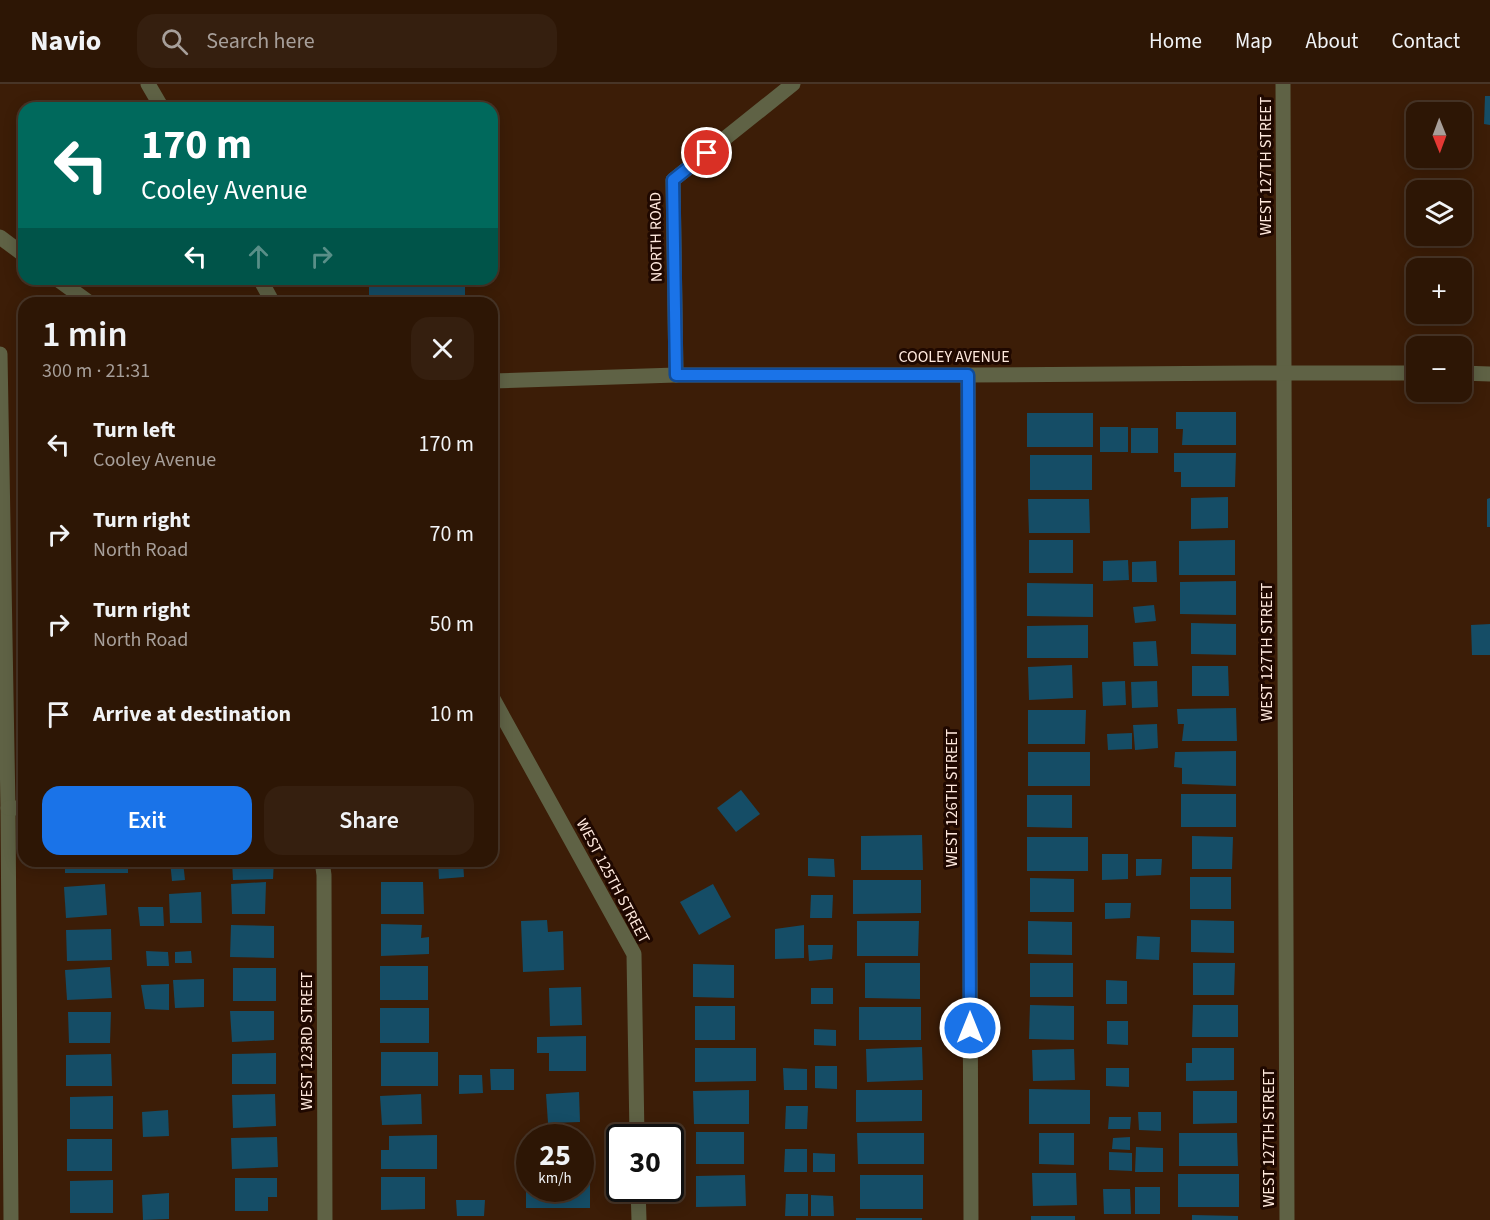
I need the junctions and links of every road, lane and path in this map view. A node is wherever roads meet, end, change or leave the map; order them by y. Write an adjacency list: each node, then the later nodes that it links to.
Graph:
1 (148, 84): 4 (street)
2 (793, 84): 14 (street, NORTH ROAD)
3 (1283, 84): 10 (street, WEST 127TH STREET)
4 (158, 102)
5 (0, 237): 6 (street)
6 (18, 250)
7 (65, 285): 8 (street)
8 (82, 297)
9 (0, 354): 18 (street)
10 (1284, 373): 11 (street, COOLEY AVENUE); 15 (street, COOLEY AVENUE); 27 (street, WEST 127TH STREET)
11 (1406, 373)
12 (1472, 374): 13 (street)
13 (1490, 374)
14 (676, 375): 15 (street, COOLEY AVENUE); 16 (street, COOLEY AVENUE)
15 (968, 375): 26 (street, WEST 126TH STREET)
16 (498, 381)
17 (498, 708): 21 (street, WEST 125TH STREET)
18 (8, 808): 19 (street); 23 (street)
19 (18, 808)
20 (323, 867): 24 (street, WEST 123RD STREET)
21 (637, 1124)
22 (638, 1202): 25 (street)
23 (11, 1220)
24 (326, 1220)
25 (639, 1220)
26 (971, 1220)
27 (1287, 1220)

